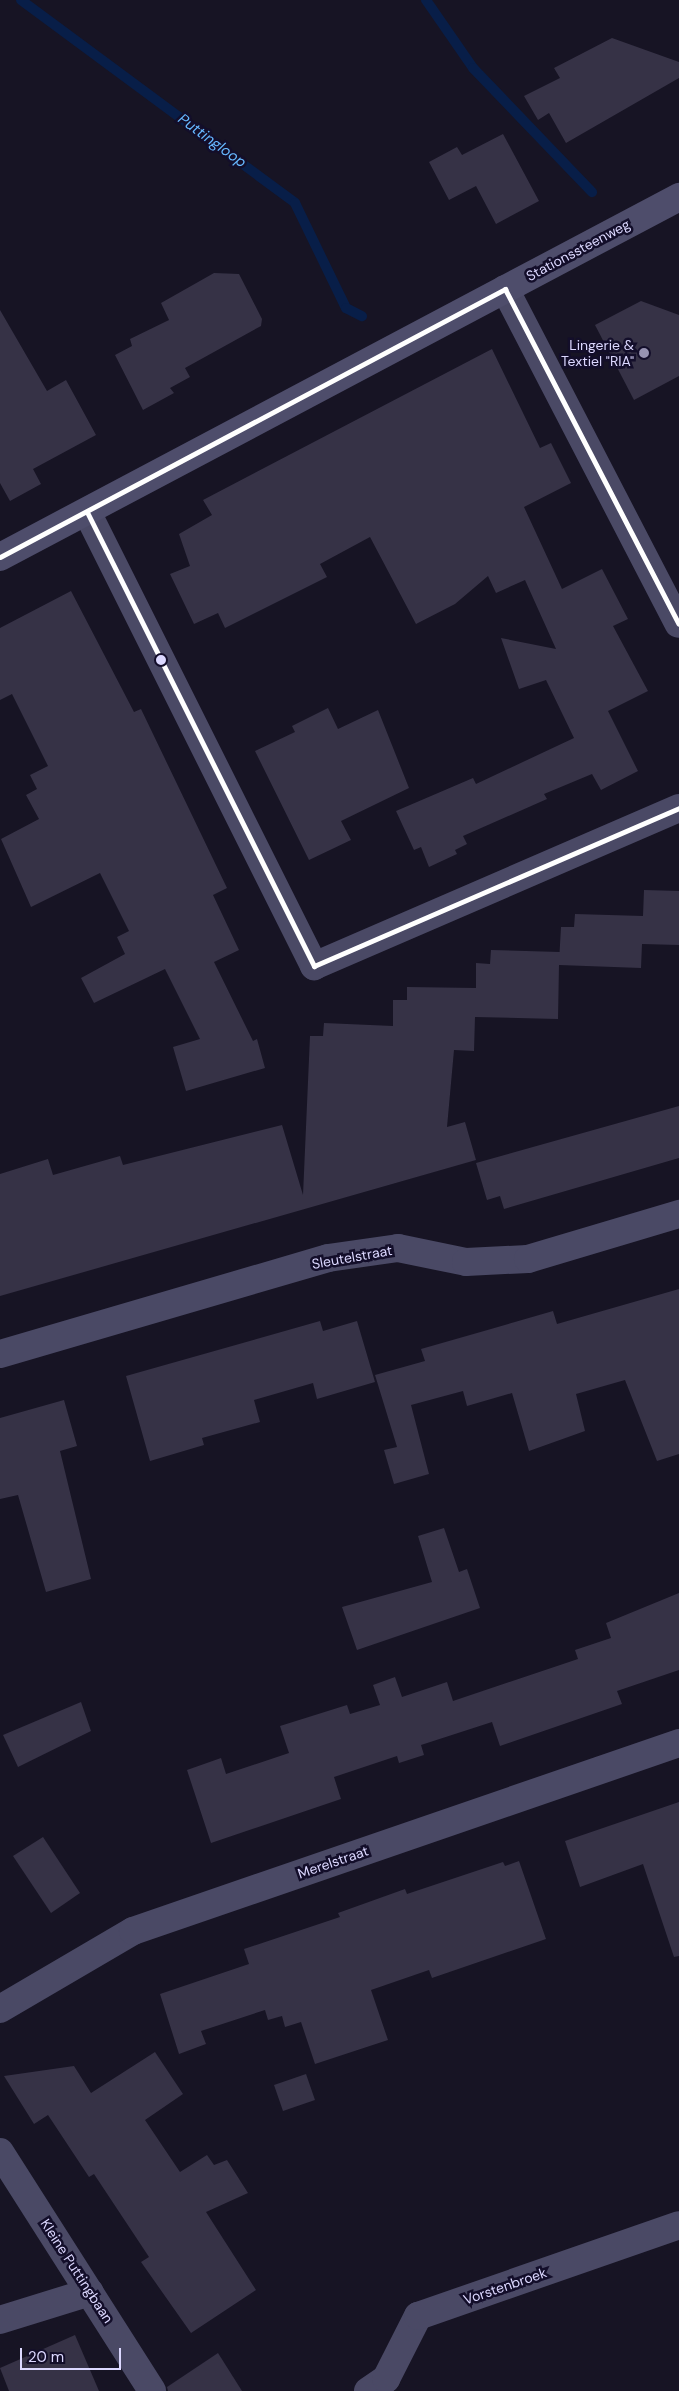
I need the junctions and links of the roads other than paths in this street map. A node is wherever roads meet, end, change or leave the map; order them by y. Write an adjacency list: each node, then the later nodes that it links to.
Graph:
1 (679, 197): 2 (street, Stationssteenweg)
2 (505, 289): 3 (street, Stationssteenweg); 5 (street)
3 (87, 512): 4 (street, Stationssteenweg); 6 (street)
4 (0, 556)
5 (679, 624)
6 (679, 808)
7 (679, 1214): 8 (street, Sleutelstraat)
8 (0, 1354)
9 (679, 1743): 10 (street, Merelstraat)
10 (0, 2009)
11 (0, 2152): 13 (street, Kleine Puttingbaan)
12 (679, 2224): 16 (street, Vorstenbroek)
13 (90, 2292): 14 (street); 15 (street, Kleine Puttingbaan)
14 (0, 2320)
15 (152, 2391)
16 (368, 2391)

